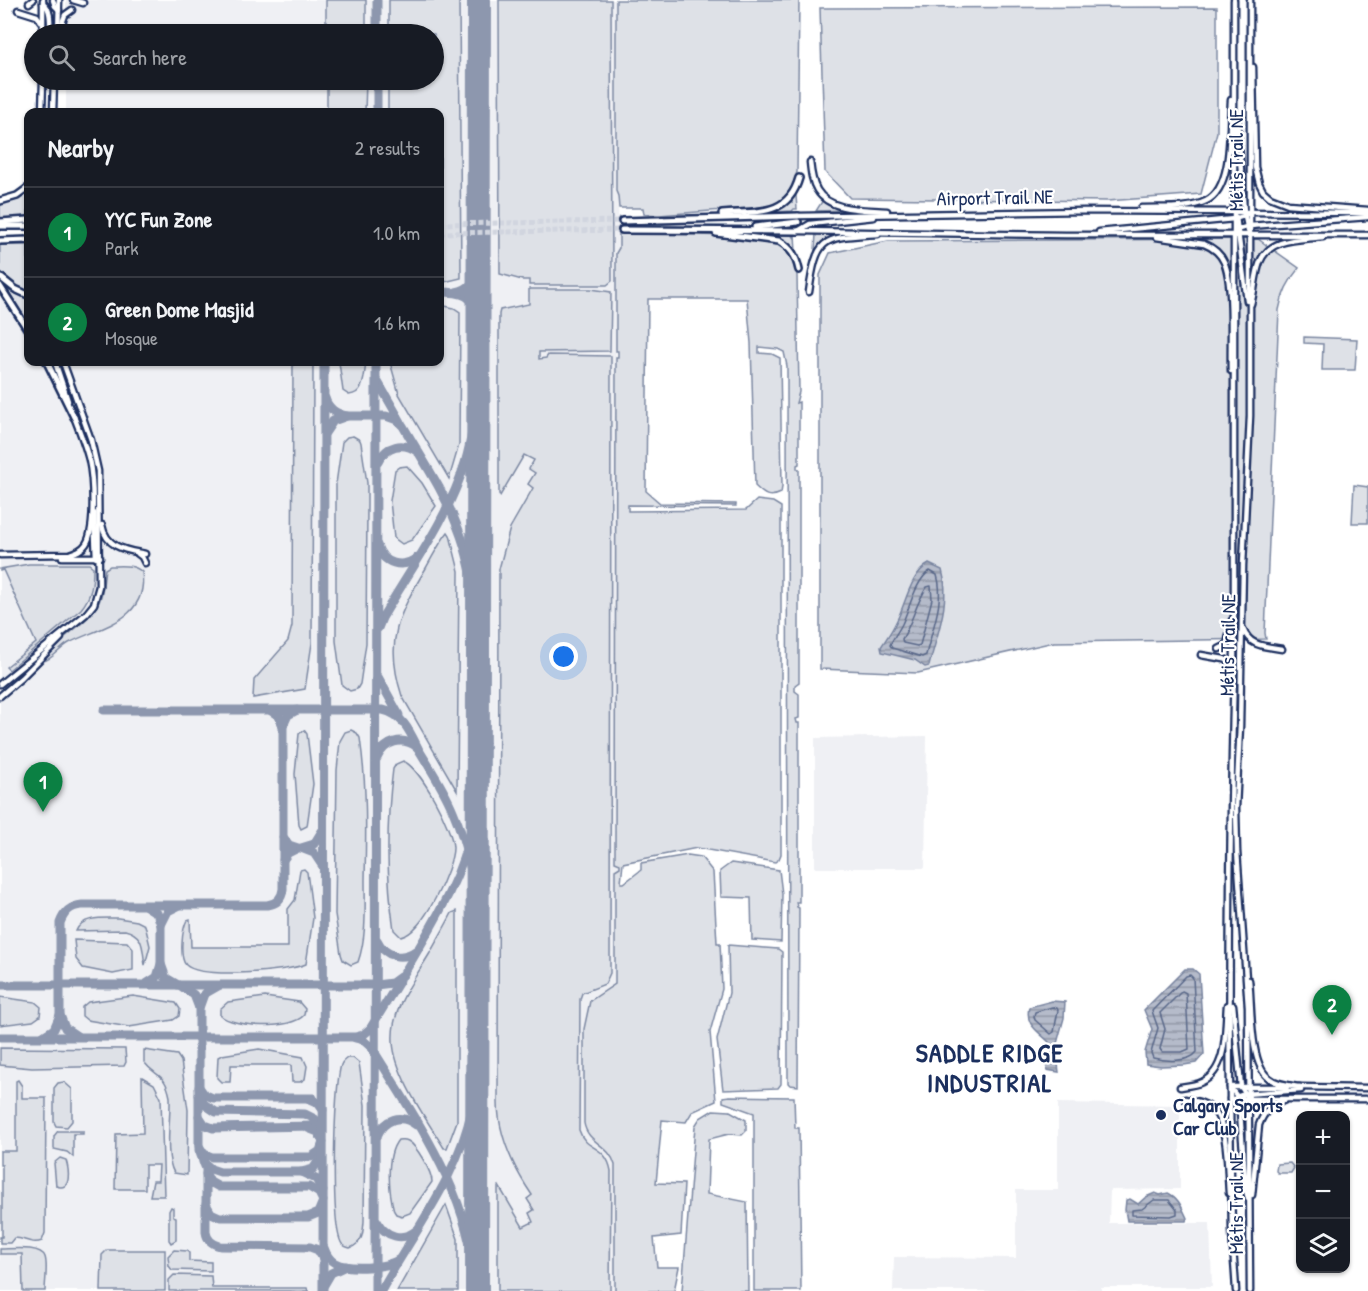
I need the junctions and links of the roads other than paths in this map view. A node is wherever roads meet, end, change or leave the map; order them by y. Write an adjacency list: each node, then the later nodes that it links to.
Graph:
1 (53, 0): 10 (main road)
2 (59, 0): 10 (main road)
3 (73, 0): 7 (main road)
4 (1234, 0): 16 (main road, Métis Trail NE)
5 (1250, 0): 8 (main road, Métis Trail NE)
6 (44, 2): 12 (main road); 13 (main road)
7 (83, 3)
8 (1250, 8): 29 (main road); 30 (main road, Métis Trail NE)
9 (18, 10): 12 (main road)
10 (59, 10): 14 (main road)
11 (72, 10): 15 (main road)
12 (43, 24)
13 (50, 24)
14 (58, 24)
15 (62, 24)
16 (1234, 58): 19 (main road, Métis Trail NE); 26 (main road)
17 (43, 90): 20 (main road)
18 (54, 90): 21 (main road)
19 (1234, 90): 27 (main road, Métis Trail NE); 30 (main road)
20 (42, 108)
21 (53, 108)
22 (810, 162): 28 (main road)
23 (799, 178): 31 (highway)
24 (24, 191): 25 (highway)
25 (0, 201)
26 (1084, 211): 27 (main road, Airport Trail NE); 28 (main road, Airport Trail NE)
27 (1234, 212): 30 (main road, Airport Trail NE); 33 (main road)
28 (907, 213): 32 (main road, Airport Trail NE); 42 (main road)
29 (1368, 213): 30 (main road, Airport Trail NE); 38 (main road)
30 (1246, 214): 33 (main road); 38 (main road, Métis Trail NE)
31 (674, 219): 32 (highway, Airport Trail NE); 35 (highway, Airport Trail NE)
32 (798, 219): 40 (highway)
33 (1235, 219): 44 (main road); 47 (main road)
34 (24, 221): 36 (highway)
35 (622, 221)
36 (0, 224): 37 (highway)
37 (24, 226)
38 (1248, 227): 44 (main road); 46 (main road, Métis Trail NE)
39 (622, 230): 41 (highway, Airport Trail NE)
40 (732, 230): 41 (highway, Airport Trail NE); 42 (highway, Airport Trail NE)
41 (688, 231): 52 (highway)
42 (798, 231): 43 (main road, Airport Trail NE)
43 (907, 231): 47 (main road, Airport Trail NE); 55 (main road)
44 (1237, 232): 45 (main road, Airport Trail NE); 46 (main road, Airport Trail NE); 57 (main road); 63 (main road, Métis Trail NE)
45 (1135, 234): 47 (main road, Airport Trail NE); 63 (main road)
46 (1250, 234): 48 (main road, Airport Trail NE); 57 (main road, Métis Trail NE)
47 (1066, 235)
48 (1341, 235): 49 (main road, Airport Trail NE); 57 (main road)
49 (1368, 235)
50 (24, 240): 51 (highway)
51 (0, 241)
52 (799, 270)
53 (0, 276): 56 (highway)
54 (0, 286): 58 (highway)
55 (809, 292)
56 (24, 294)
57 (1249, 312): 73 (main road, Métis Trail NE)
58 (24, 324)
59 (49, 366): 62 (highway)
60 (56, 366): 62 (main road)
61 (64, 366): 65 (main road)
62 (74, 417): 64 (main road)
63 (1234, 418): 72 (main road, Métis Trail NE)
64 (93, 503): 69 (main road); 70 (main road)
65 (100, 508): 66 (main road); 70 (main road)
66 (128, 551): 67 (main road); 71 (main road)
67 (145, 554)
68 (0, 555): 69 (main road)
69 (36, 555): 70 (main road)
70 (98, 558): 74 (main road)
71 (145, 563)
72 (1234, 596): 75 (main road); 78 (main road, Métis Trail NE)
73 (1242, 623): 76 (main road); 81 (main road, Métis Trail NE)
74 (69, 629): 79 (main road); 80 (main road)
75 (1219, 649)
76 (1282, 649)
77 (1201, 655): 78 (main road)
78 (1234, 668): 82 (main road, Métis Trail NE)
79 (0, 684)
80 (0, 696)
81 (1242, 926): 86 (main road); 89 (main road, Métis Trail NE)
82 (1230, 978): 83 (main road); 84 (main road, Métis Trail NE); 85 (main road)
83 (1179, 1087)
84 (1230, 1087): 85 (main road); 90 (main road); 92 (main road, Métis Trail NE)
85 (1241, 1087): 89 (main road)
86 (1300, 1087): 87 (main road); 89 (main road)
87 (1334, 1087): 88 (main road); 89 (main road)
88 (1368, 1088)
89 (1248, 1093): 90 (main road); 93 (main road); 95 (main road, Métis Trail NE)
90 (1238, 1098): 92 (main road); 95 (main road)
91 (1185, 1099): 96 (main road)
92 (1230, 1099): 96 (main road, Métis Trail NE)
93 (1289, 1099): 94 (main road); 95 (main road)
94 (1368, 1099)
95 (1250, 1203): 98 (main road, Métis Trail NE)
96 (1232, 1234): 97 (main road, Métis Trail NE)
97 (1236, 1291)
98 (1250, 1291)

